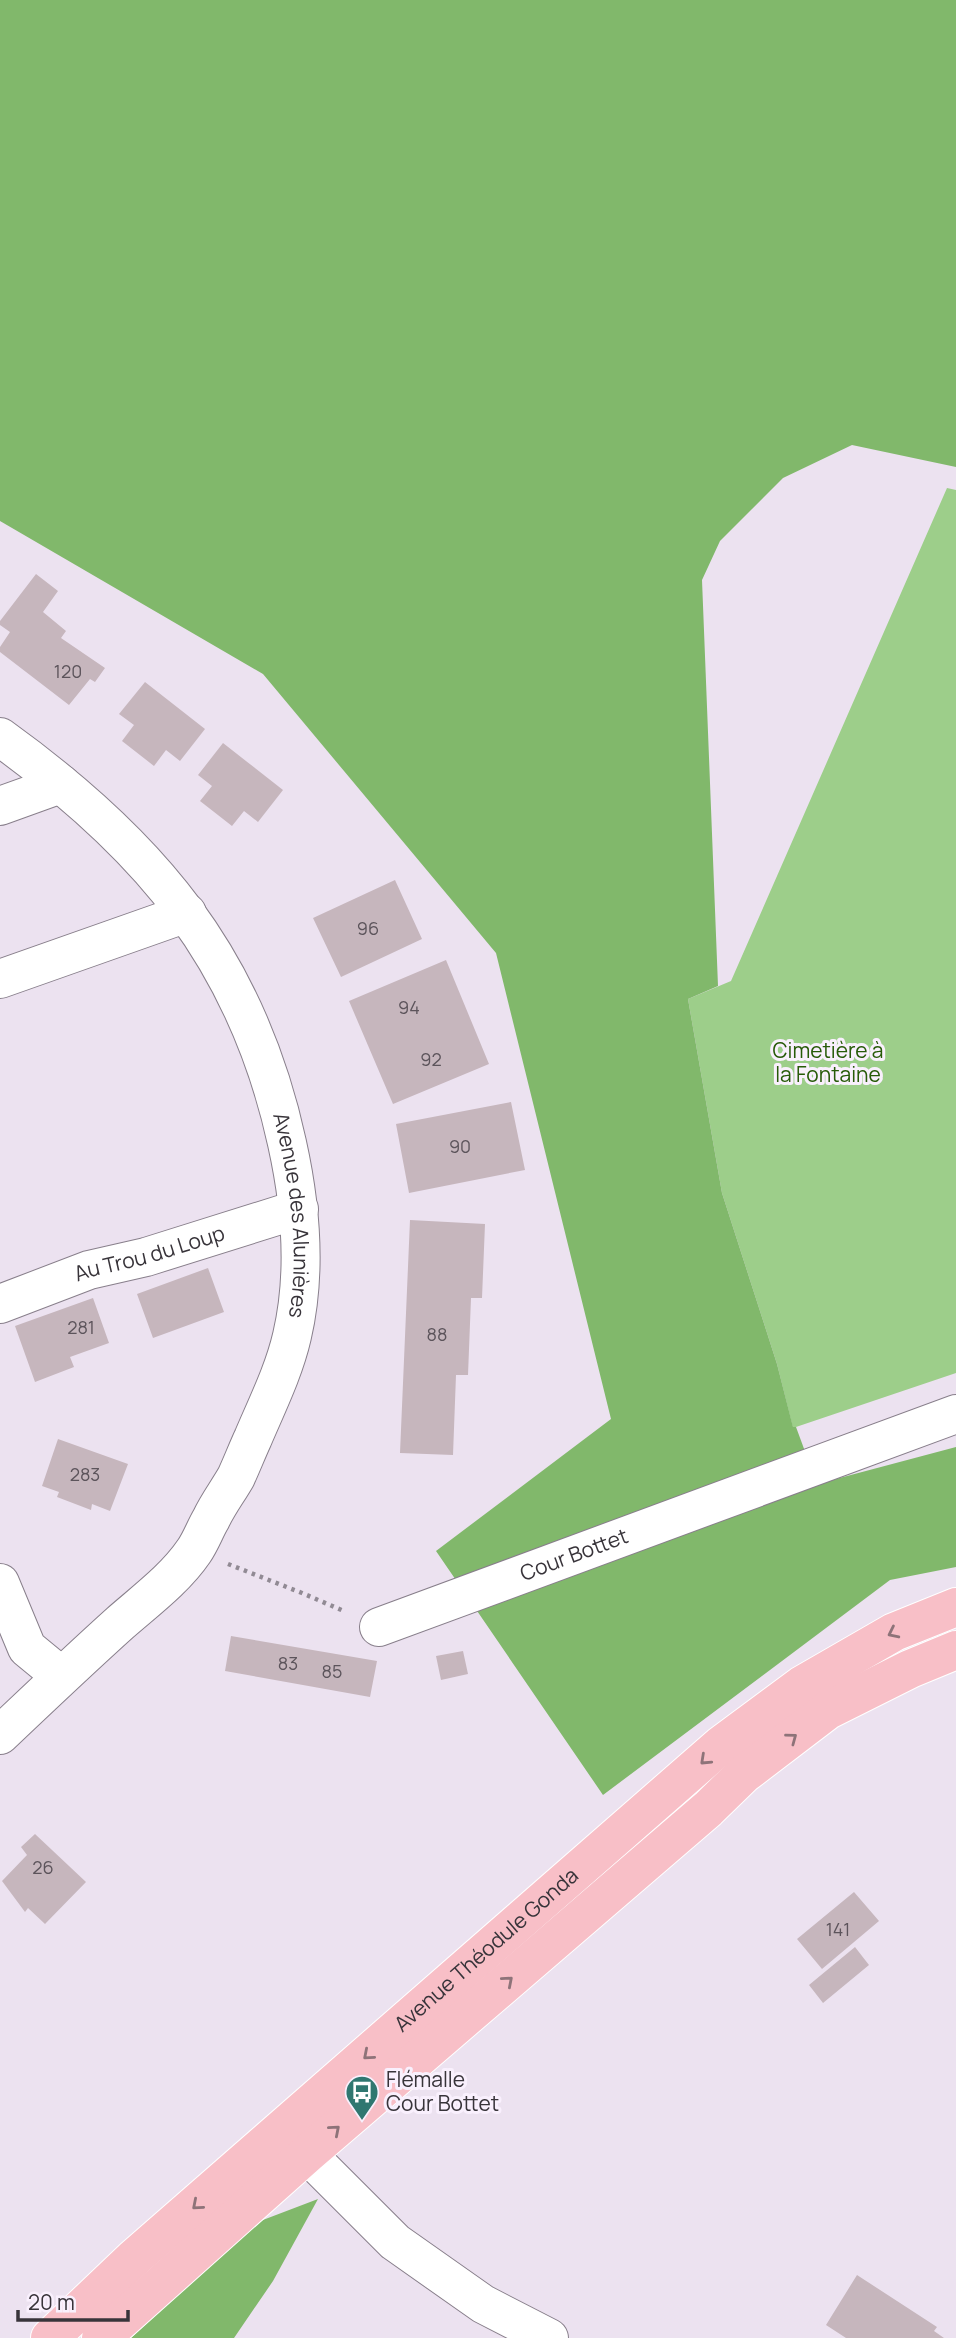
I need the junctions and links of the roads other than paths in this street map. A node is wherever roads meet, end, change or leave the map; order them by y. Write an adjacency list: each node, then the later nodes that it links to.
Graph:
1 (0, 737): 2 (street, Avenue des Alunières)
2 (61, 784): 3 (street); 4 (street, Avenue des Alunières)
3 (0, 806)
4 (187, 913): 5 (street); 6 (street, Avenue des Alunières)
5 (0, 979)
6 (299, 1209): 7 (street, Au Trou du Loup); 13 (street, Avenue des Alunières)
7 (0, 1304)
8 (956, 1414): 11 (street, Cour Bottet)
9 (0, 1583): 13 (street)
10 (956, 1607): 15 (main road, Avenue Théodule Gonda, one-way to 15)
11 (379, 1627)
12 (956, 1650): 15 (main road, Avenue Théodule Gonda, one-way to 12)
13 (61, 1676): 14 (street, Avenue des Alunières)
14 (0, 1735)
15 (295, 2142): 16 (main road, Avenue Théodule Gonda, one-way to 16); 17 (main road, Avenue Théodule Gonda); 18 (street)
16 (50, 2338)
17 (101, 2338)
18 (549, 2338)

